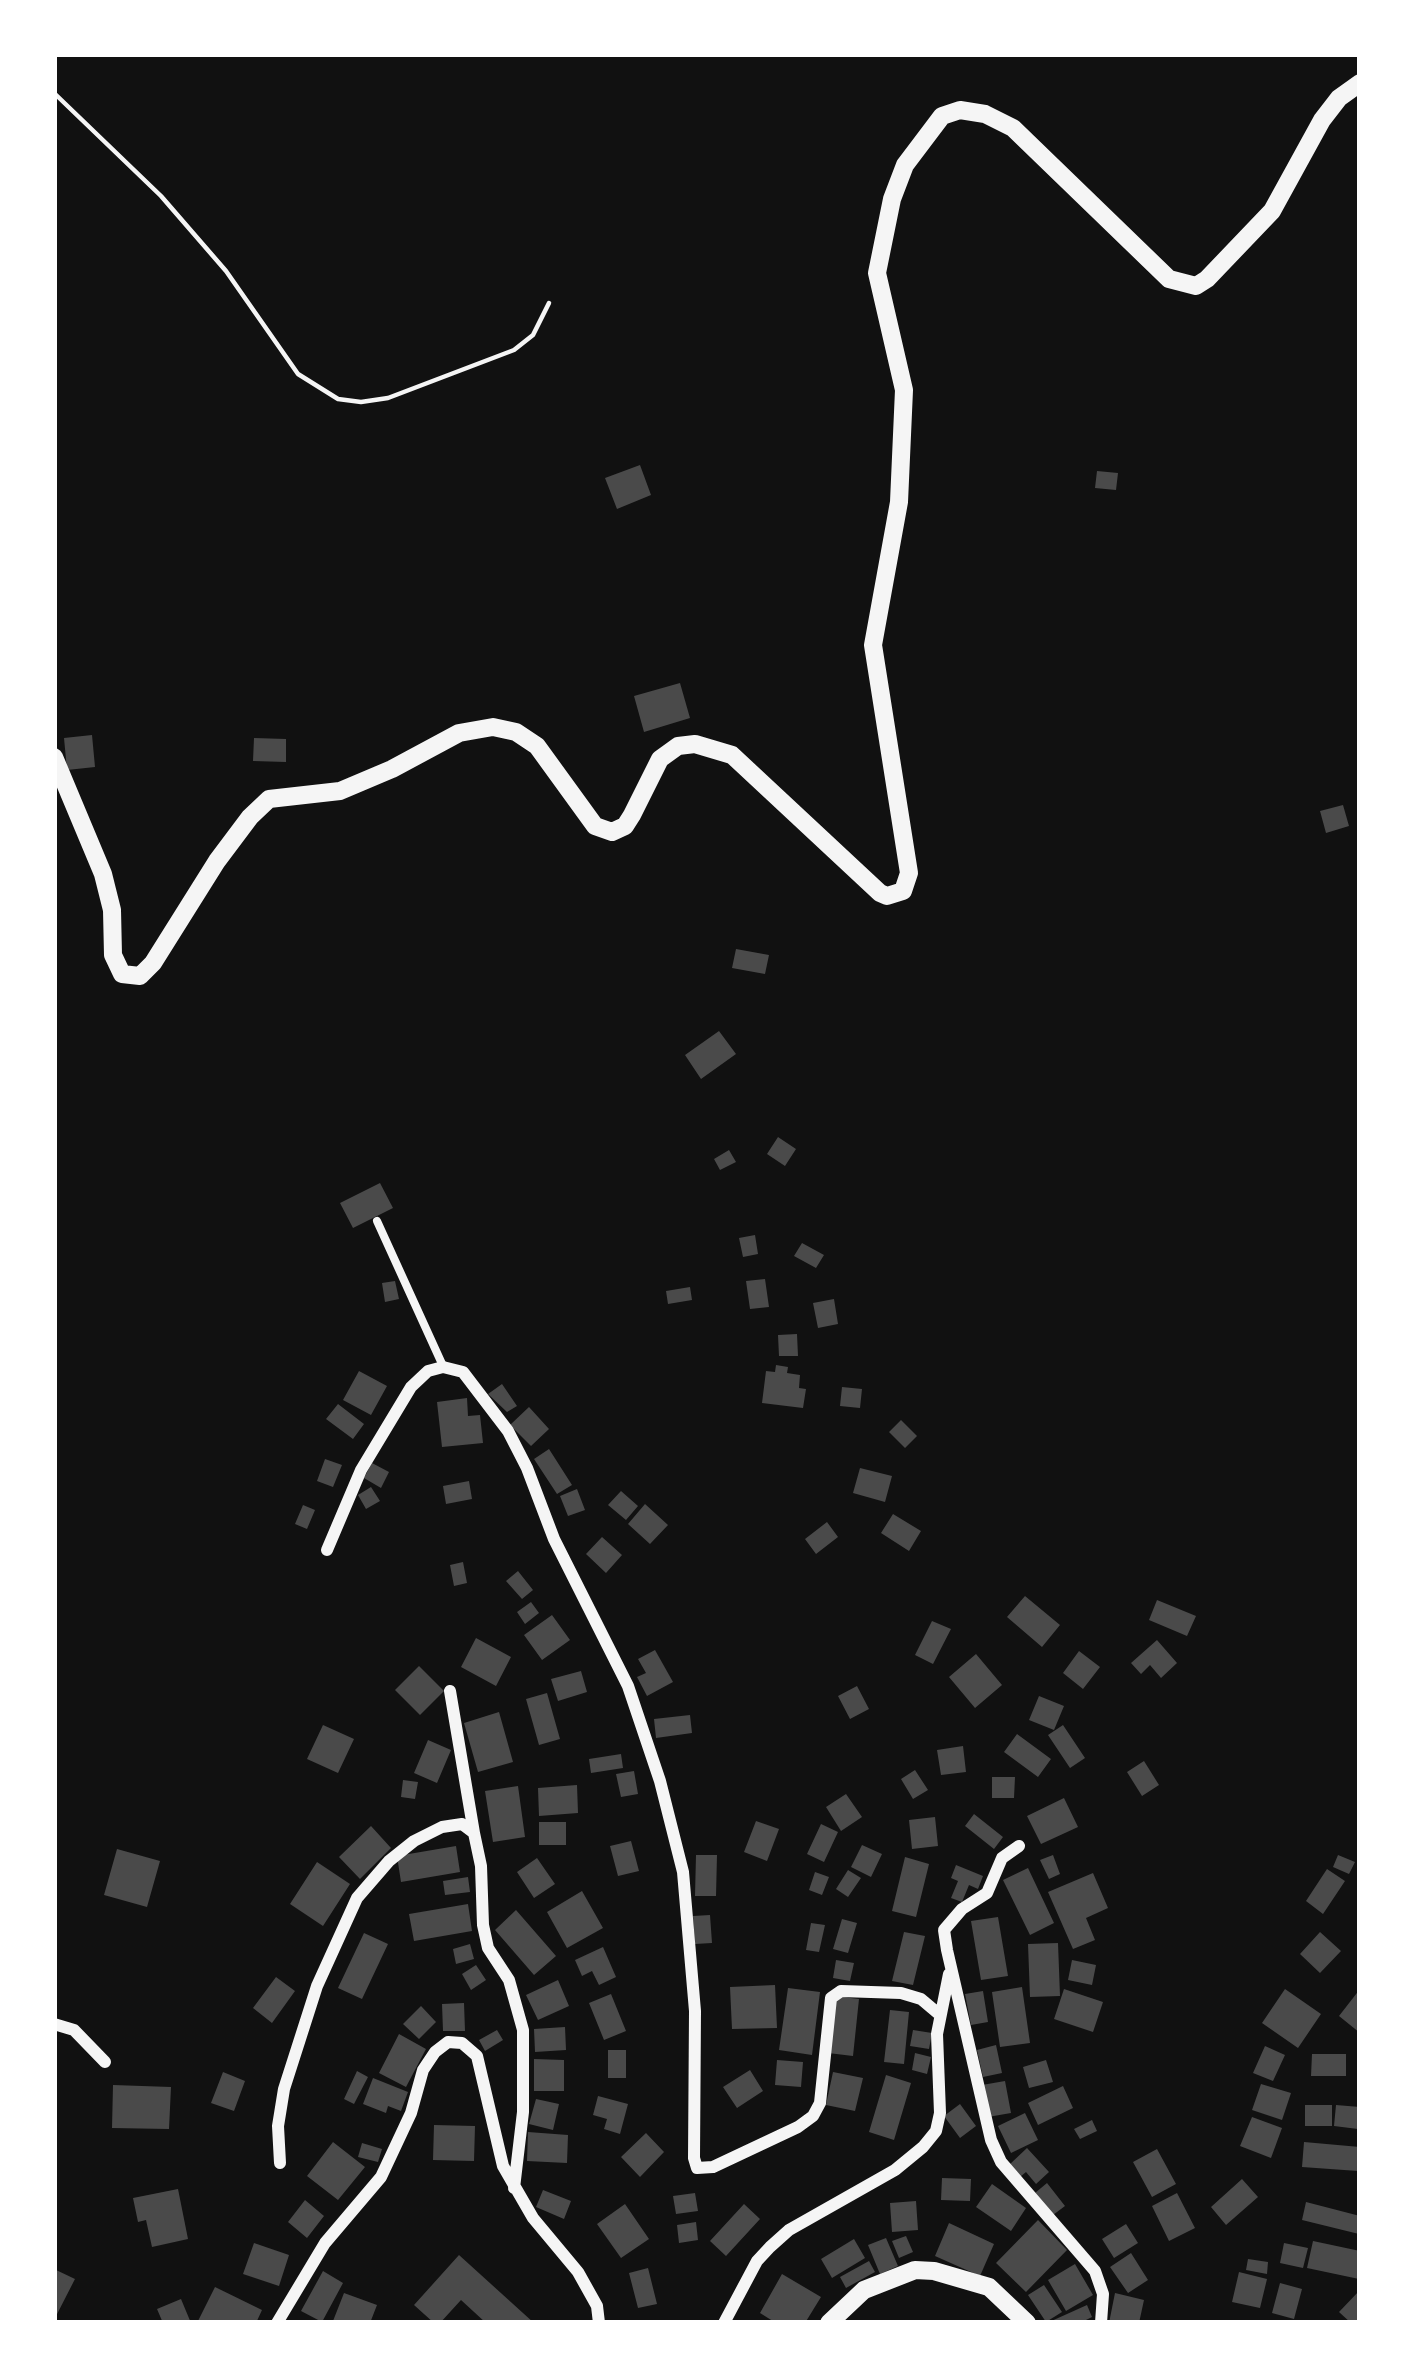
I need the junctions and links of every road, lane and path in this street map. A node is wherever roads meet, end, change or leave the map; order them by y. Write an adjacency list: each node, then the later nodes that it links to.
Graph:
1 (1360, 82): 4 (street)
2 (54, 93): 3 (path)
3 (549, 303)
4 (54, 757)
5 (377, 1221): 6 (lane)
6 (443, 1367): 7 (street); 12 (street)
7 (327, 1550)
8 (450, 1691): 9 (street)
9 (474, 1833): 15 (street); 16 (street)
10 (1019, 1846): 11 (street)
11 (951, 1967): 12 (street); 22 (street)
12 (940, 2015): 19 (street)
13 (54, 2024): 14 (street)
14 (105, 2062)
15 (280, 2163)
16 (514, 2188): 17 (street); 18 (street)
17 (277, 2323)
18 (599, 2323)
19 (724, 2323)
20 (829, 2323): 21 (street)
21 (1027, 2323)
22 (1101, 2323)

